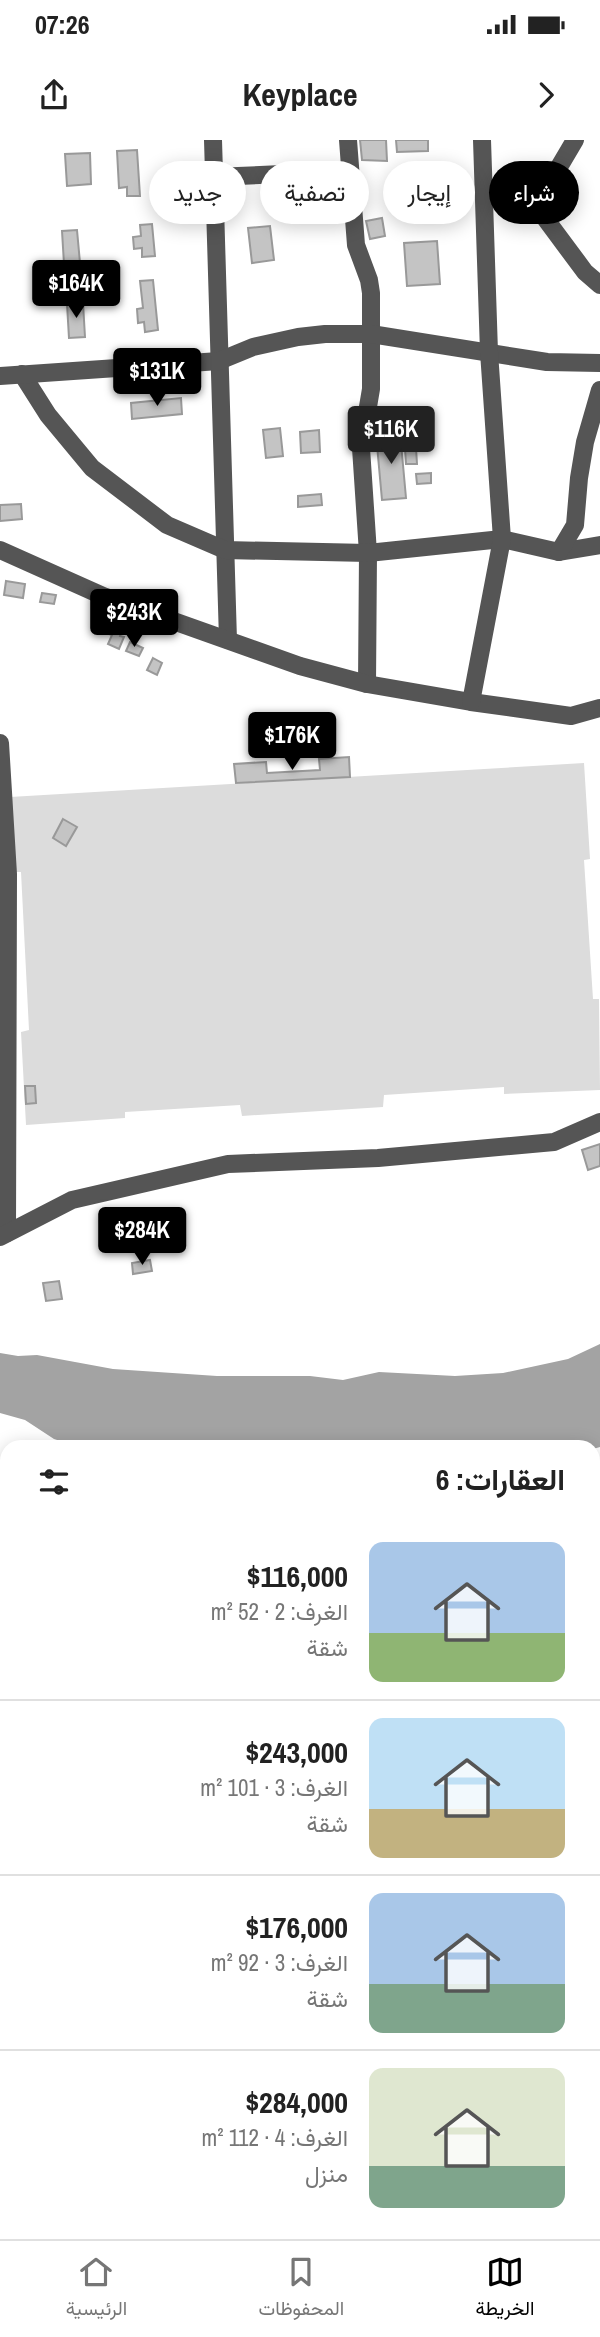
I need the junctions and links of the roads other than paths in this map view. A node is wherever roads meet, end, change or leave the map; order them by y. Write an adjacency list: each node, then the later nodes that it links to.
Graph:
1 (213, 140): 5 (street)
2 (348, 140): 6 (street)
3 (482, 140): 11 (street)
4 (575, 140): 9 (street)
5 (214, 161)
6 (349, 161)
7 (215, 224): 12 (street)
8 (354, 224): 10 (street)
9 (600, 285)
10 (371, 334): 11 (street); 12 (street); 22 (street)
11 (489, 352): 13 (street); 17 (street)
12 (219, 361): 14 (street); 20 (street)
13 (600, 363)
14 (22, 374): 15 (street); 20 (street)
15 (0, 376)
16 (600, 390): 21 (street)
17 (502, 539): 21 (street); 22 (street); 25 (street)
18 (600, 545): 21 (street)
19 (0, 550): 23 (street)
20 (225, 550): 22 (street); 23 (street)
21 (559, 552)
22 (368, 553): 24 (street)
23 (228, 640): 24 (street)
24 (367, 684): 25 (street)
25 (471, 702): 26 (street)
26 (600, 708)
27 (0, 743): 29 (street)
28 (600, 1122): 29 (street)
29 (3, 1235)

